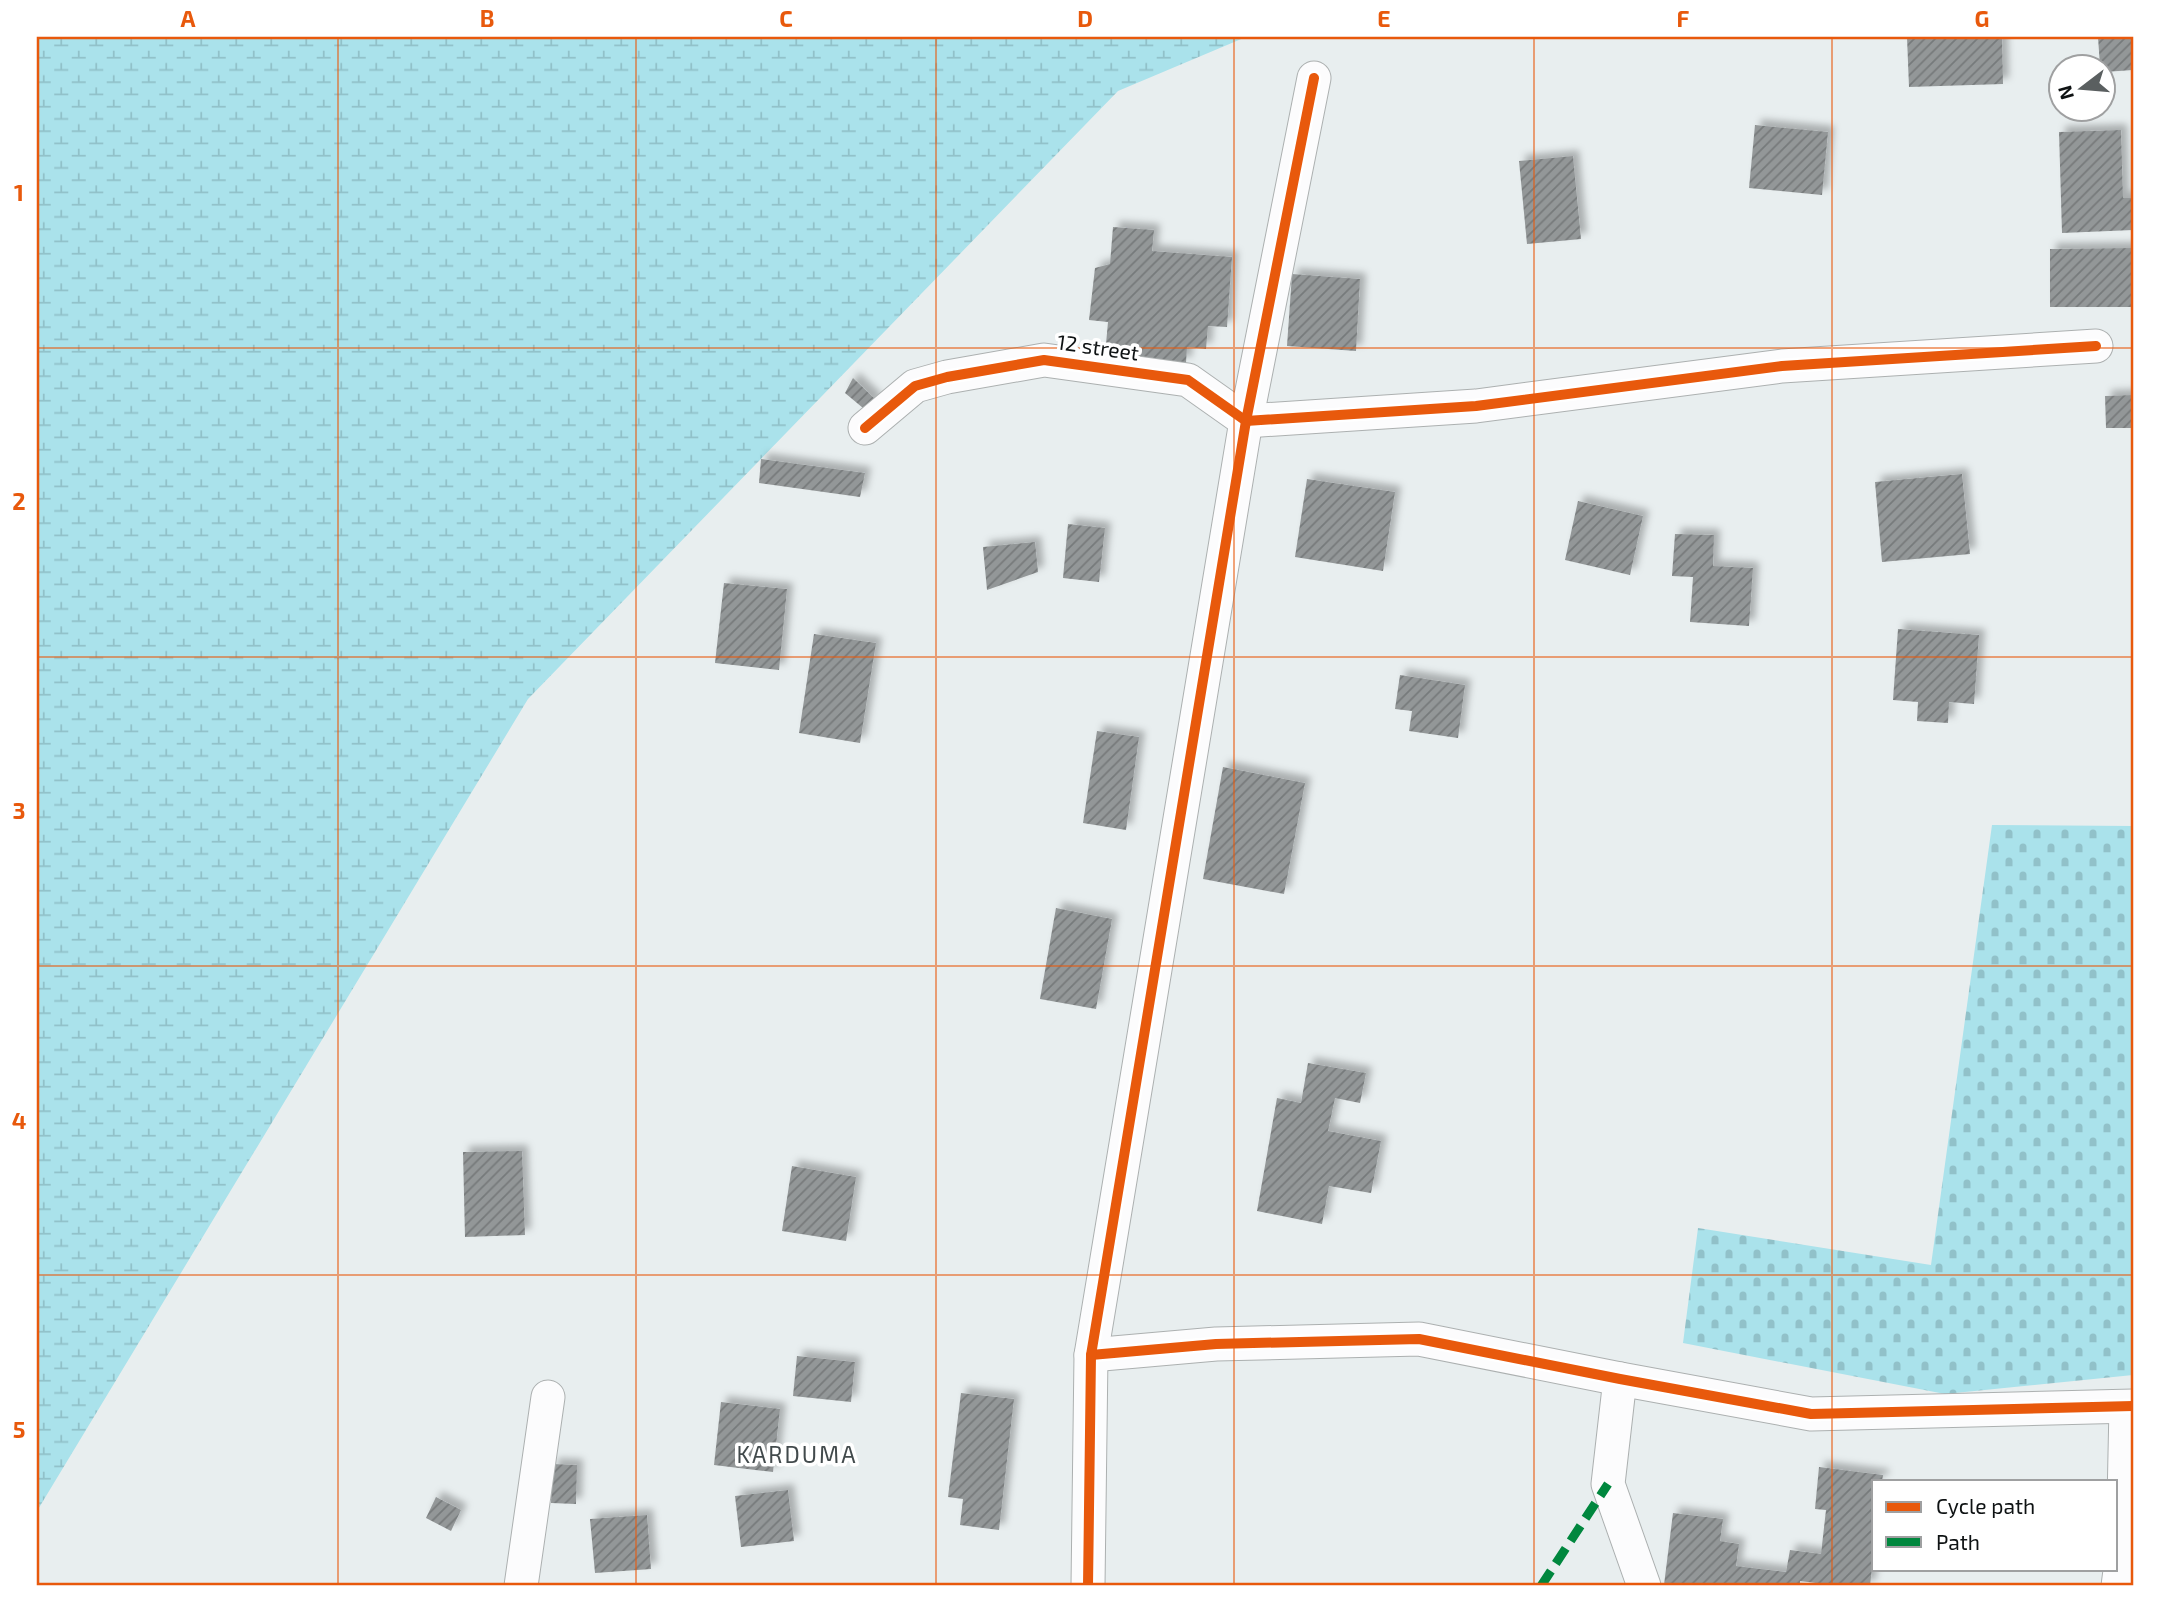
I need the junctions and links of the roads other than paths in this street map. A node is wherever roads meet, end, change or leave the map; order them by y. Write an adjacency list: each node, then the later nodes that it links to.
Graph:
1 (1314, 78): 3 (street)
2 (2096, 346): 3 (street)
3 (1246, 421): 4 (street, 12 street); 5 (street)
4 (865, 428)
5 (1091, 1355): 6 (street); 10 (street)
6 (1620, 1379): 8 (street); 11 (street)
7 (548, 1397): 9 (street)
8 (2130, 1407): 12 (street)
9 (521, 1586)
10 (1088, 1586)
11 (1644, 1586)
12 (2118, 1586)

